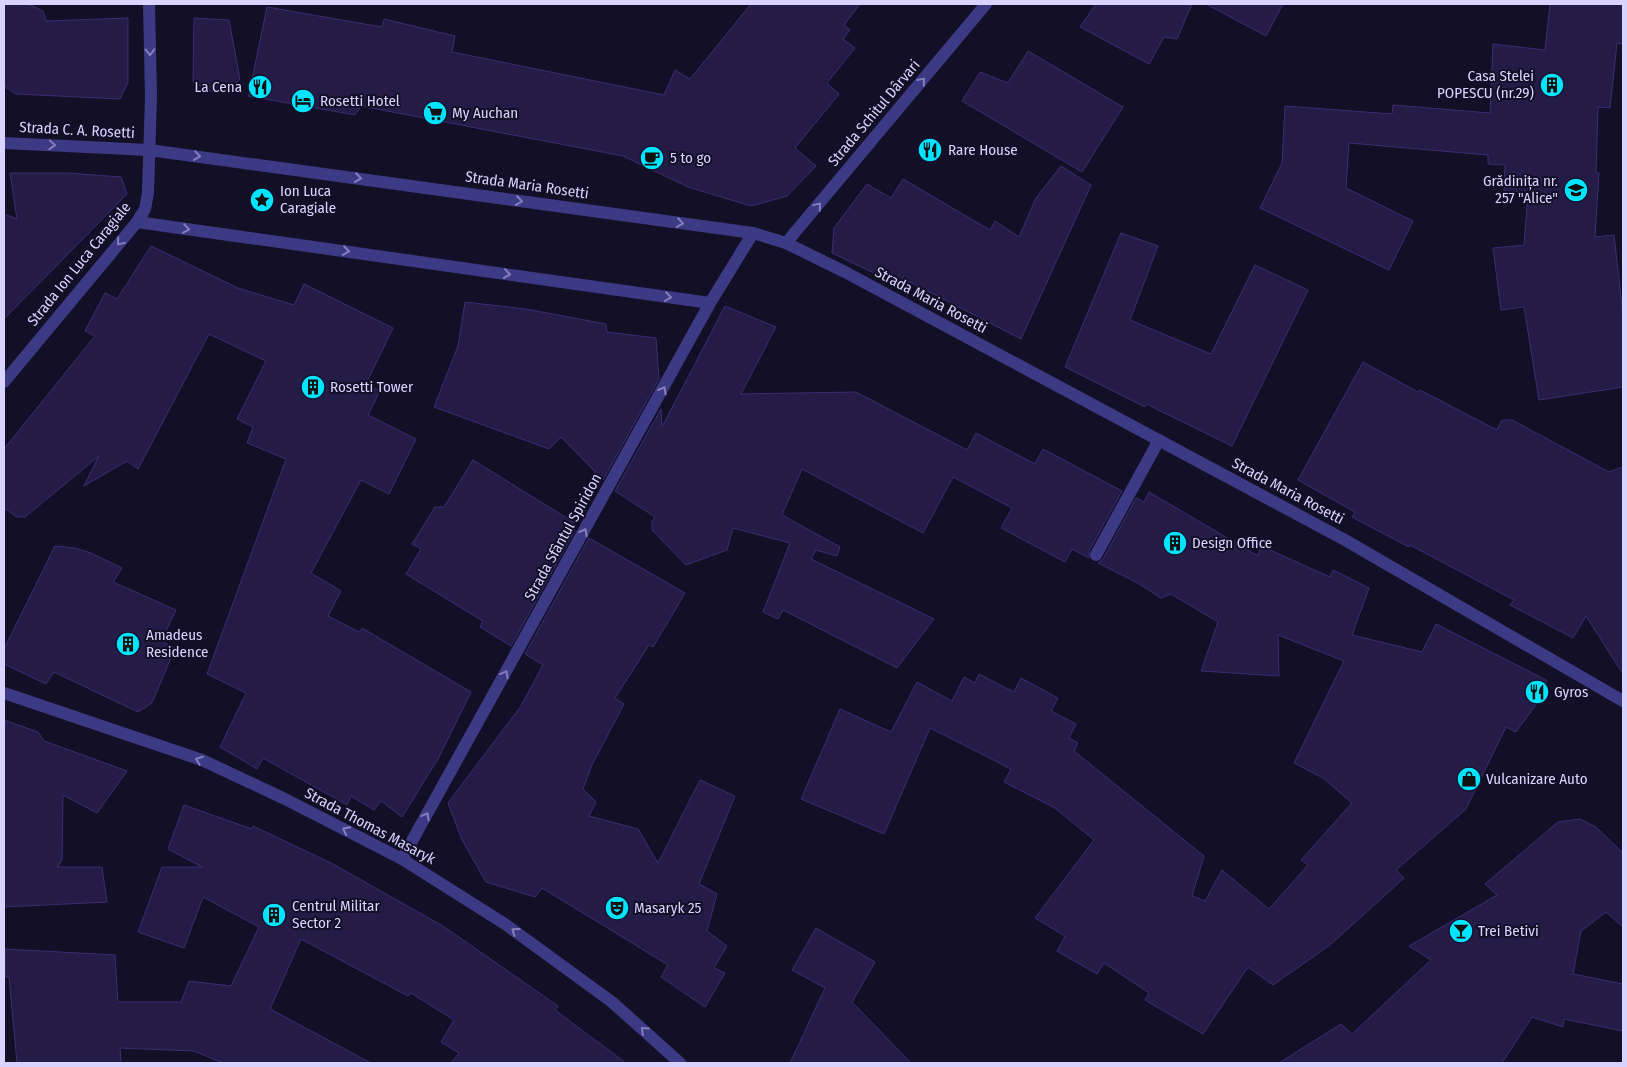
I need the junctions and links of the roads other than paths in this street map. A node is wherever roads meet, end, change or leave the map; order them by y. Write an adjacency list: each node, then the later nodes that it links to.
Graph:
1 (149, 4): 4 (street, Strada Ion Luca Caragiale, one-way to 4)
2 (986, 4): 7 (street, Strada Schitul Dârvari, one-way to 2)
3 (4, 142): 4 (street, Strada C. A. Rosetti, one-way to 4)
4 (149, 150): 5 (street, Strada Ion Luca Caragiale); 6 (street, Strada Maria Rosetti, one-way to 6)
5 (137, 222): 8 (street, one-way to 8); 9 (street, Strada Ion Luca Caragiale, one-way to 9)
6 (754, 233): 7 (street, Strada Maria Rosetti); 8 (street, Strada Sfântul Spiridon)
7 (786, 243): 10 (street, Strada Maria Rosetti)
8 (710, 303): 14 (street, Strada Sfântul Spiridon, one-way to 8)
9 (4, 382)
10 (1159, 440): 11 (street); 13 (street, Strada Maria Rosetti)
11 (1096, 555)
12 (4, 693): 14 (street, Strada Thomas Masaryk, one-way to 12)
13 (1623, 701)
14 (402, 859): 15 (street, Strada Thomas Masaryk, one-way to 14)
15 (680, 1063)

